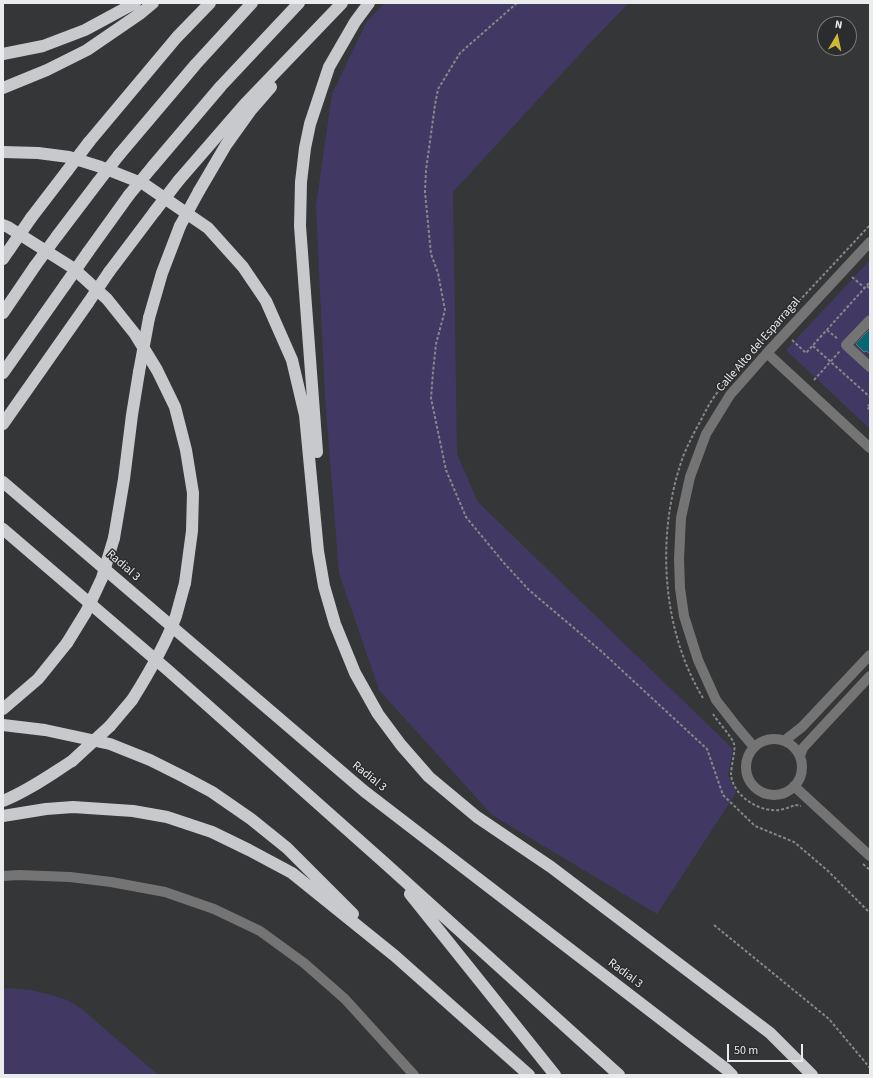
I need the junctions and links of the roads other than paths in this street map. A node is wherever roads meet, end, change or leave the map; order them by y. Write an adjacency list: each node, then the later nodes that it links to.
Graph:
1 (135, 3): 8 (highway)
2 (153, 3): 9 (highway)
3 (210, 3): 13 (highway, bridge)
4 (252, 3): 14 (highway, bridge)
5 (300, 3): 18 (highway, bridge)
6 (369, 3): 23 (highway)
7 (340, 5): 19 (highway, bridge); 26 (highway, bridge)
8 (3, 54)
9 (3, 88)
10 (3, 152): 23 (highway)
11 (3, 225): 32 (highway, bridge)
12 (870, 242): 16 (street, Calle Alto del Esparragal)
13 (6, 254)
14 (3, 313)
15 (870, 320): 17 (street)
16 (767, 352): 20 (street); 29 (street, Calle Alto del Esparragal)
17 (870, 367)
18 (3, 373)
19 (4, 423)
20 (870, 448)
21 (3, 482): 42 (highway, Radial 3)
22 (3, 529): 35 (highway)
23 (318, 551): 43 (highway)
24 (870, 654): 28 (street)
25 (870, 676): 30 (street)
26 (5, 708)
27 (3, 725): 37 (highway)
28 (784, 741): 29 (street); 30 (street)
29 (754, 747): 31 (street)
30 (800, 756): 31 (street)
31 (794, 786): 34 (street)
32 (3, 801)
33 (3, 816): 37 (highway)
34 (870, 856)
35 (387, 865): 40 (highway); 41 (highway)
36 (3, 876): 38 (street)
37 (395, 956): 39 (highway)
38 (414, 1075)
39 (529, 1075)
40 (555, 1075)
41 (619, 1075)
42 (732, 1075)
43 (812, 1075)

